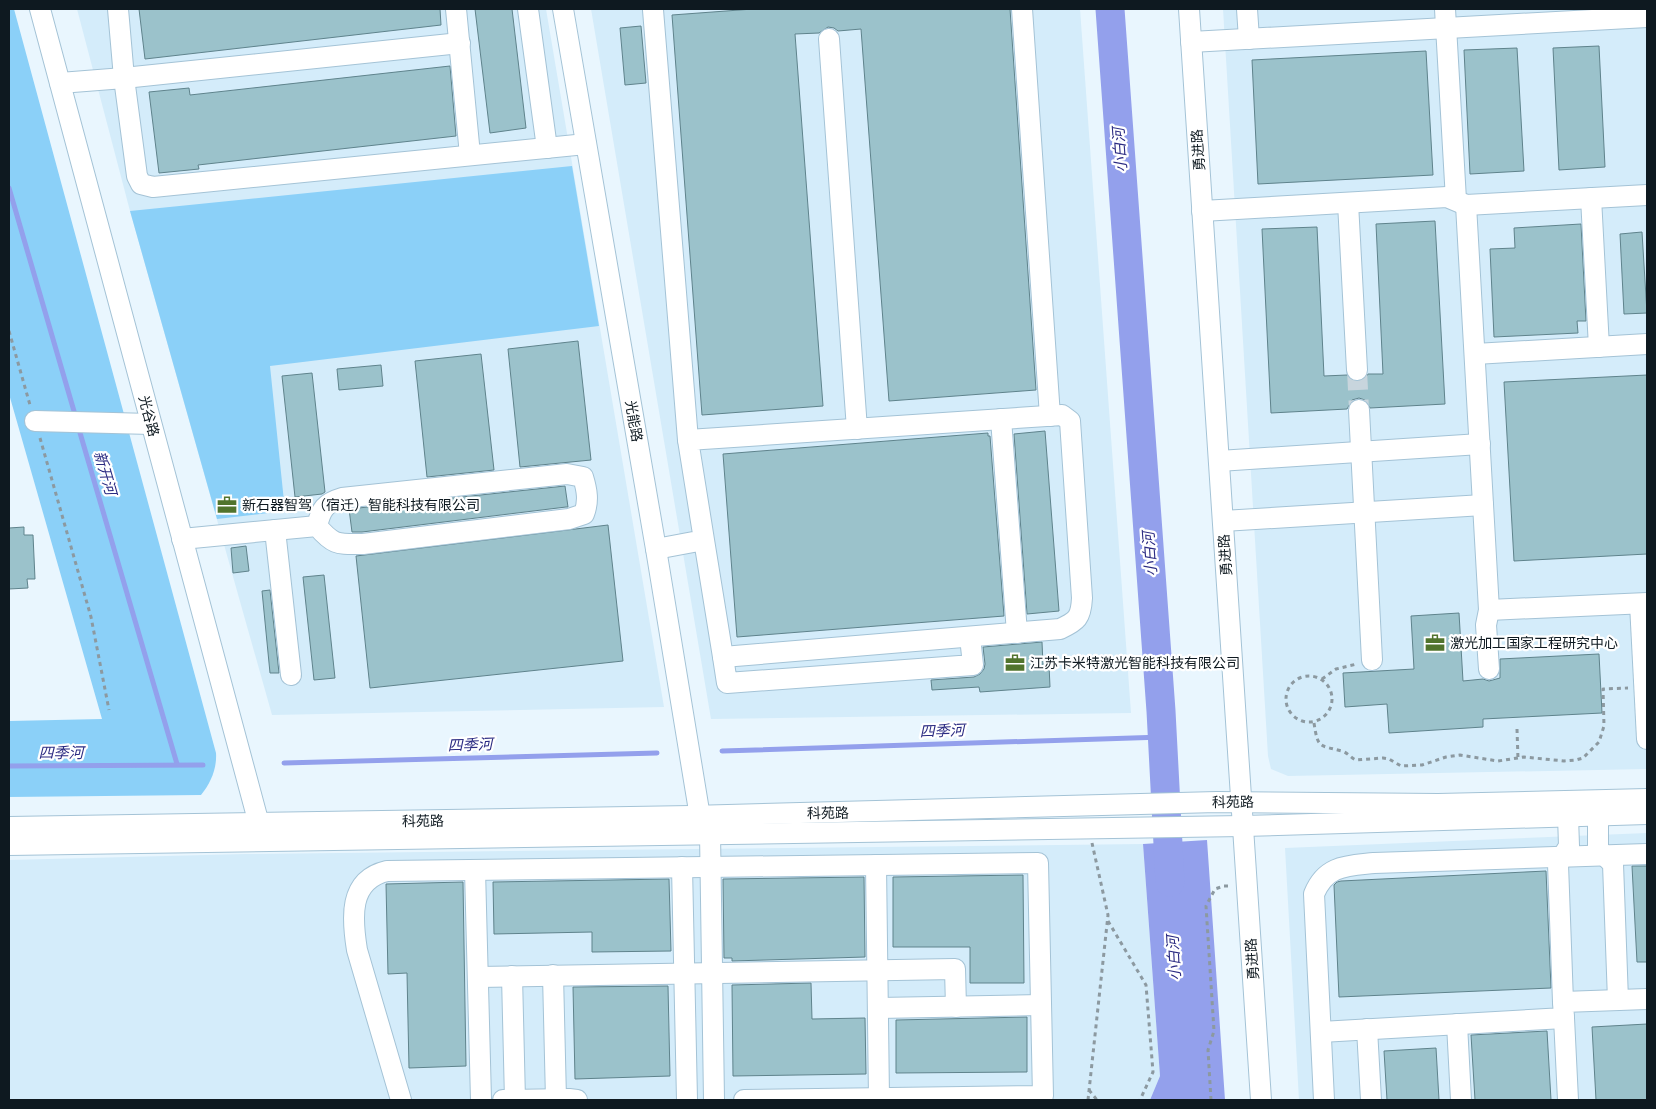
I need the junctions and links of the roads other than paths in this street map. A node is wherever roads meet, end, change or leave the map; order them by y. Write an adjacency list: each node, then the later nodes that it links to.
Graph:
1 (40, 9): 18 (street, 光谷路)
2 (118, 9): 17 (street)
3 (456, 9): 16 (street)
4 (528, 9): 20 (street)
5 (562, 9): 19 (street, 光能路)
6 (1022, 9): 32 (street)
7 (1189, 9): 15 (street, 勇进路)
8 (1247, 9): 14 (street)
9 (653, 10): 37 (street)
10 (1574, 15): 11 (street); 12 (street)
11 (1647, 17)
12 (1445, 18): 14 (street); 25 (street)
13 (829, 39): 36 (street)
14 (1249, 39): 15 (street)
15 (1191, 42): 26 (street, 勇进路)
16 (460, 43): 17 (street); 21 (street)
17 (124, 78): 18 (street); 21 (street)
18 (60, 83): 35 (street, 光谷路)
19 (586, 144): 20 (street); 48 (street, 光能路)
20 (547, 148): 21 (street)
21 (470, 155)
22 (1647, 196): 23 (street)
23 (1591, 198): 25 (street); 28 (street)
24 (1348, 202): 25 (street); 26 (street); 30 (street)
25 (1461, 202): 29 (street)
26 (1202, 212): 40 (street, 勇进路)
27 (1647, 344): 28 (street)
28 (1599, 347): 29 (street)
29 (1474, 354): 38 (street)
30 (1357, 370)
31 (1359, 410): 39 (street)
32 (1050, 416): 33 (street); 51 (street)
33 (1001, 420): 36 (street); 51 (street)
34 (35, 421): 35 (street)
35 (151, 424): 46 (street, 光谷路)
36 (857, 429): 37 (street)
37 (688, 440): 47 (street)
38 (1480, 444): 39 (street); 41 (street)
39 (1361, 452): 40 (street); 42 (street)
40 (1219, 461): 43 (street, 勇进路)
41 (1483, 505): 42 (street); 50 (street)
42 (1364, 512): 43 (street); 54 (street)
43 (1223, 521): 59 (street, 勇进路)
44 (317, 526): 44 (street); 45 (street)
45 (275, 530): 46 (street); 56 (street)
46 (182, 539): 63 (street, 光谷路)
47 (704, 540): 48 (street); 53 (street)
48 (656, 549): 65 (street, 光能路)
49 (1644, 603): 50 (street); 57 (street)
50 (1489, 610): 55 (street)
51 (1017, 633): 52 (street)
52 (970, 637): 53 (street); 53 (street)
53 (723, 657)
54 (1372, 660)
55 (1489, 669)
56 (291, 675)
57 (1647, 739)
58 (1647, 799): 59 (street, 科苑路)
59 (1241, 801): 64 (street, 勇进路); 65 (street, 科苑路)
60 (1647, 814): 61 (street, 科苑路)
61 (1598, 815): 62 (street, 科苑路); 69 (street)
62 (1568, 816): 64 (street, 科苑路); 70 (street)
63 (259, 824): 65 (street, 科苑路); 66 (street, 科苑路)
64 (1243, 826): 65 (street, 科苑路); 101 (street, 勇进路)
65 (704, 827): 67 (street, 科苑路); 72 (street, 光能路)
66 (9, 828)
67 (9, 845)
68 (1647, 854): 69 (street)
69 (1605, 856): 70 (street); 82 (street)
70 (1563, 857): 86 (street); 89 (street)
71 (876, 864): 72 (street); 75 (street); 83 (street)
72 (710, 866): 73 (street); 76 (street, 光能路)
73 (682, 867): 74 (street); 77 (street)
74 (475, 870): 80 (street); 93 (street)
75 (878, 970): 76 (street); 84 (street); 85 (street)
76 (712, 973): 77 (street); 99 (street, 光能路)
77 (684, 974): 78 (street); 98 (street)
78 (553, 975): 79 (street); 92 (street)
79 (512, 976): 80 (street); 96 (street)
80 (478, 977): 94 (street)
81 (1647, 999): 82 (street)
82 (1618, 1000): 86 (street)
83 (1041, 1005): 84 (street); 91 (street)
84 (956, 1007): 85 (street)
85 (878, 1008): 90 (street)
86 (1564, 1010): 87 (street); 105 (street)
87 (1457, 1024): 88 (street); 104 (street)
88 (1367, 1029): 89 (street); 103 (street)
89 (1321, 1032): 102 (street)
90 (879, 1098): 91 (street); 100 (street)
91 (1043, 1098)
92 (556, 1099): 96 (street); 97 (street)
93 (401, 1100)
94 (481, 1100)
95 (503, 1100): 96 (street)
96 (515, 1100)
97 (578, 1100)
98 (687, 1100)
99 (714, 1100)
100 (744, 1100)
101 (1261, 1100)
102 (1324, 1100)
103 (1371, 1100)
104 (1461, 1100)
105 (1568, 1100)

